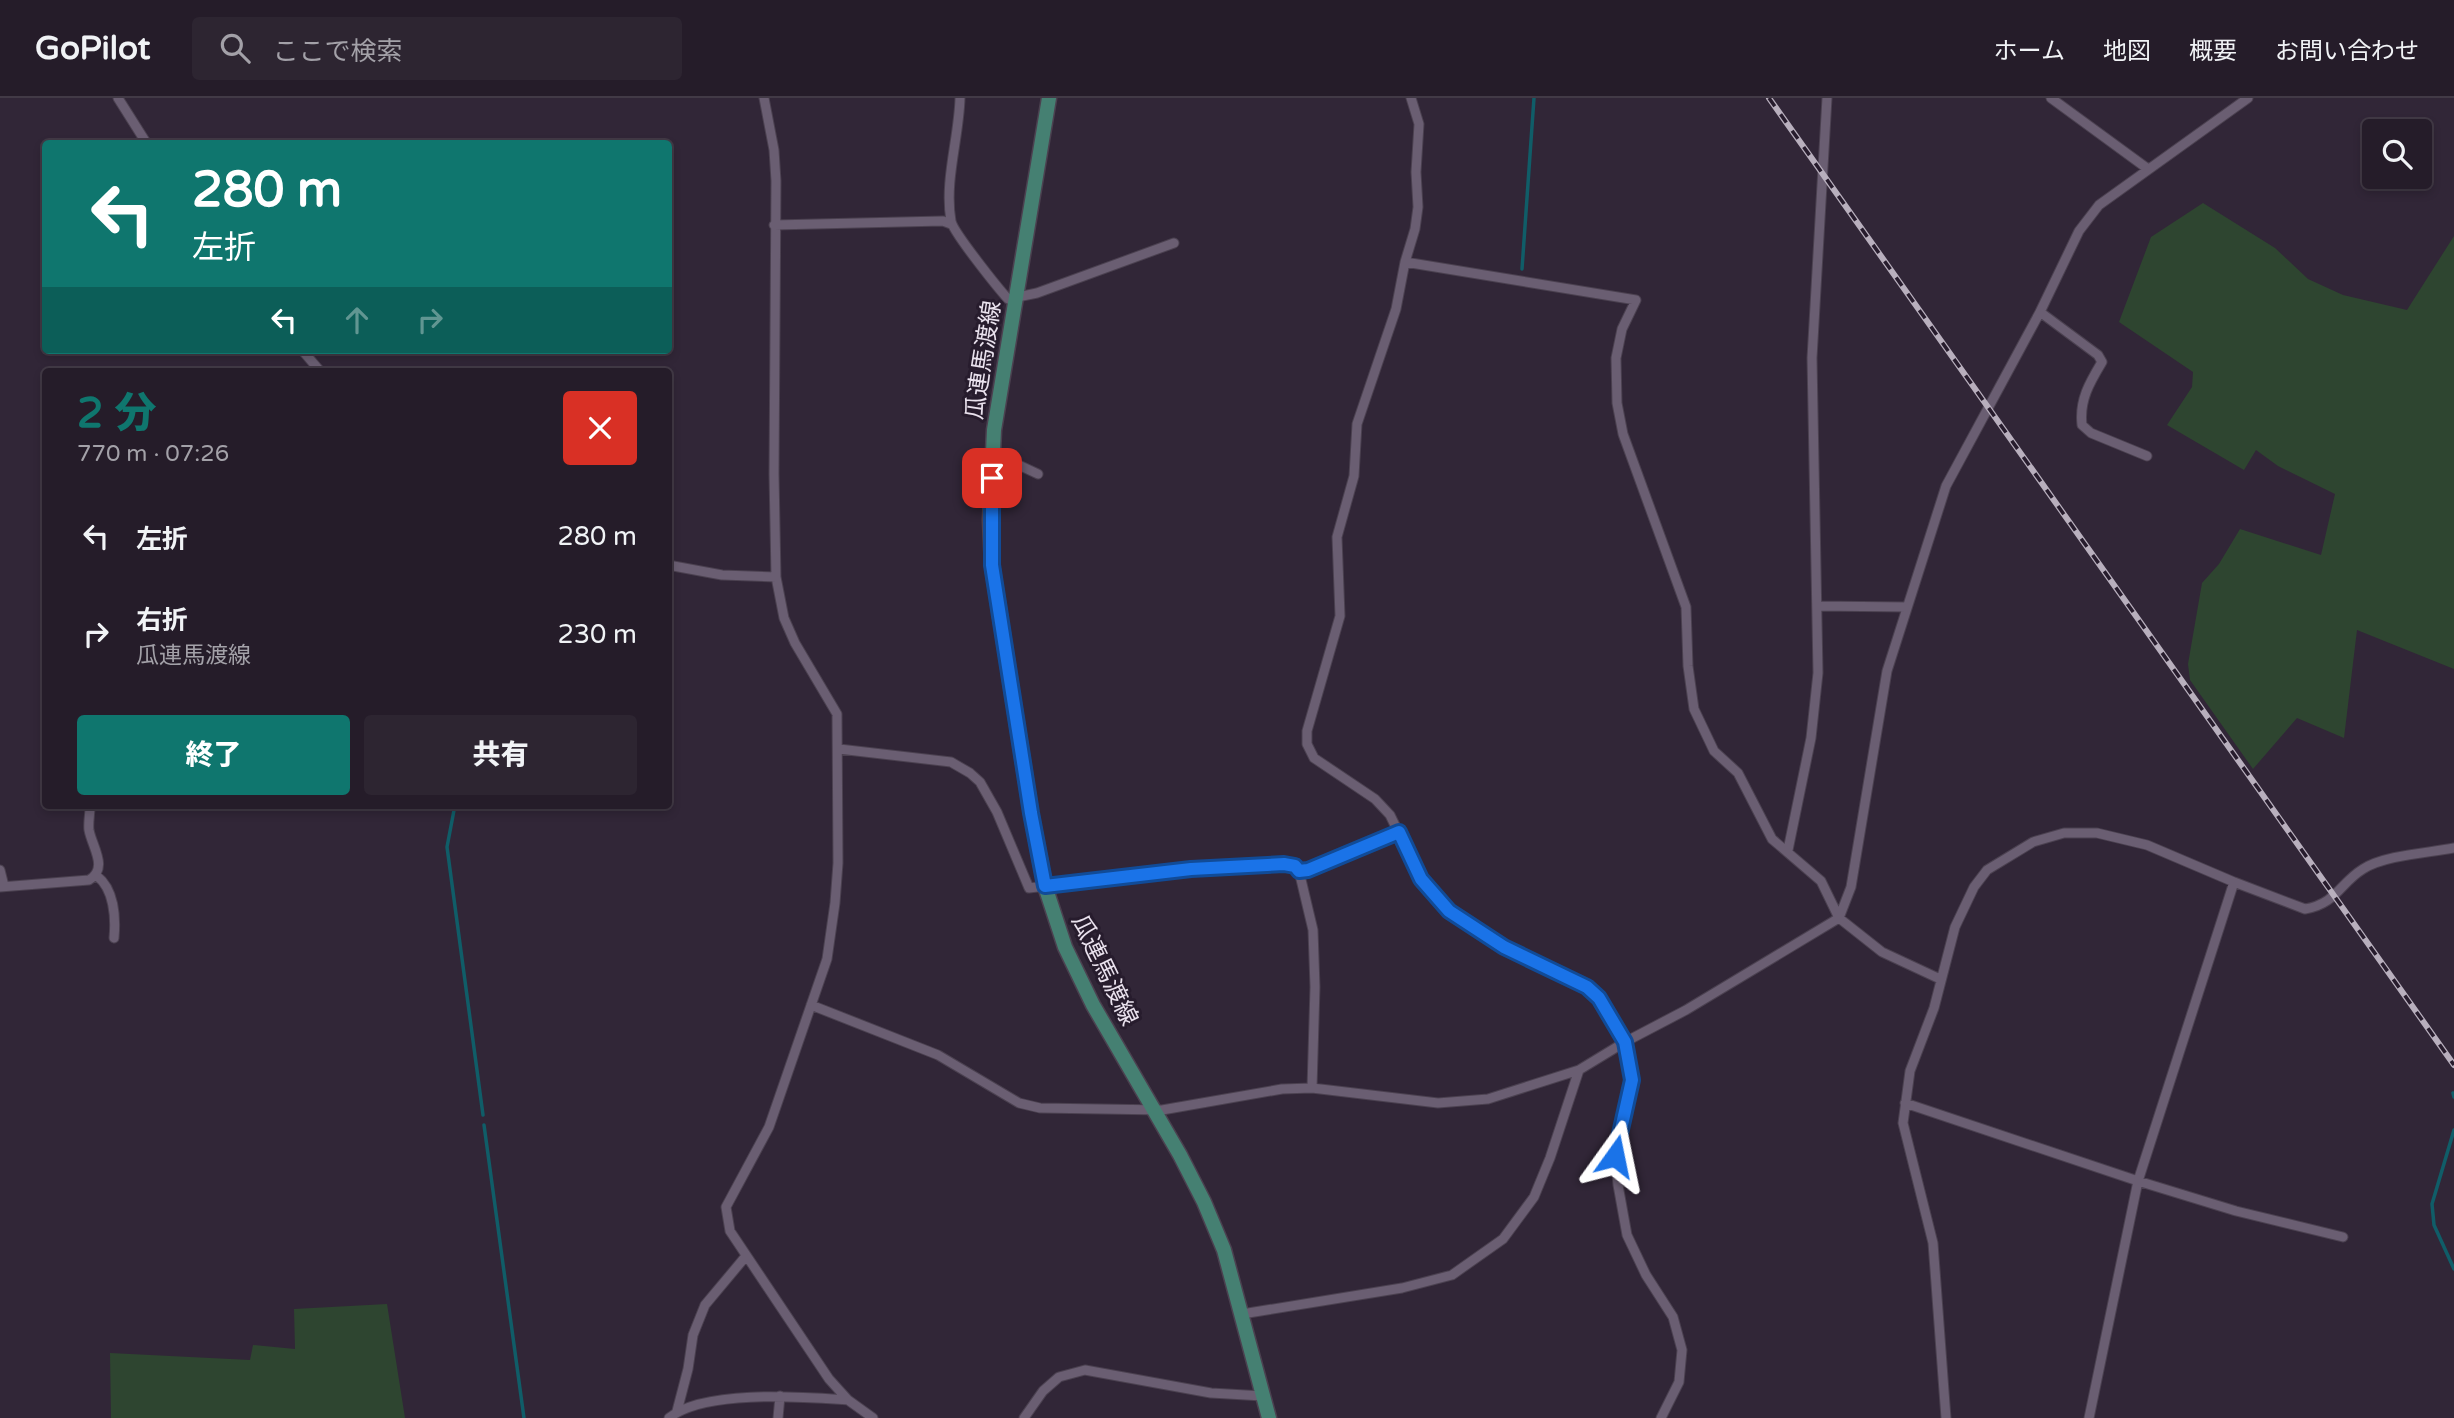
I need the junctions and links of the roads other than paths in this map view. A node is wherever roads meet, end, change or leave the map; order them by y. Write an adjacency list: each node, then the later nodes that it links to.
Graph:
1 (118, 98): 9 (street)
2 (764, 98): 12 (street)
3 (960, 98): 11 (street)
4 (1049, 98): 15 (main road, 瓜連馬渡線)
5 (1411, 98): 14 (street)
6 (1827, 98): 24 (street)
7 (2051, 98): 10 (street)
8 (2248, 98): 10 (street)
9 (144, 140)
10 (2148, 169): 16 (street)
11 (951, 223): 12 (street); 15 (street)
12 (774, 225): 23 (street)
13 (1174, 243): 15 (street)
14 (1405, 262): 28 (street); 30 (street)
15 (1016, 296): 19 (main road, 瓜連馬渡線)
16 (2040, 312): 20 (street); 25 (street)
17 (305, 354): 18 (street)
18 (317, 368)
19 (992, 456): 21 (street); 35 (main road, 瓜連馬渡線)
20 (2147, 456)
21 (1038, 474)
22 (672, 566): 23 (street)
23 (776, 577): 26 (street)
24 (1817, 606): 25 (street); 30 (street)
25 (1907, 607): 37 (street)
26 (839, 749): 35 (street); 40 (street)
27 (90, 809): 33 (street)
28 (1399, 832): 32 (street); 41 (street)
29 (2454, 848): 34 (street)
30 (1788, 850): 37 (street)
31 (0, 870): 36 (street)
32 (1299, 871): 35 (street); 43 (street)
33 (97, 876): 36 (street); 38 (street)
34 (2234, 882): 39 (street); 46 (street)
35 (1045, 886): 45 (main road, 瓜連馬渡線)
36 (2, 887)
37 (1839, 918): 39 (street); 41 (street)
38 (114, 938)
39 (1940, 979): 44 (street)
40 (811, 1005): 45 (street); 48 (street)
41 (1625, 1042): 42 (street); 59 (street)
42 (1579, 1070): 43 (street); 49 (street)
43 (1312, 1088): 45 (street)
44 (1905, 1103): 46 (street); 60 (street)
45 (1153, 1108): 49 (main road, 瓜連馬渡線)
46 (2138, 1181): 47 (street); 61 (street)
47 (2343, 1237)
48 (746, 1256): 52 (street); 53 (street)
49 (1242, 1314): 51 (main road, 瓜連馬渡線)
50 (780, 1396): 52 (street); 53 (street); 55 (street)
51 (1263, 1396): 57 (street); 58 (main road, 瓜連馬渡線)
52 (848, 1400): 56 (street)
53 (677, 1411): 54 (street)
54 (668, 1418)
55 (778, 1418)
56 (873, 1418)
57 (1024, 1418)
58 (1269, 1418)
59 (1661, 1418)
60 (1946, 1418)
61 (2089, 1418)

